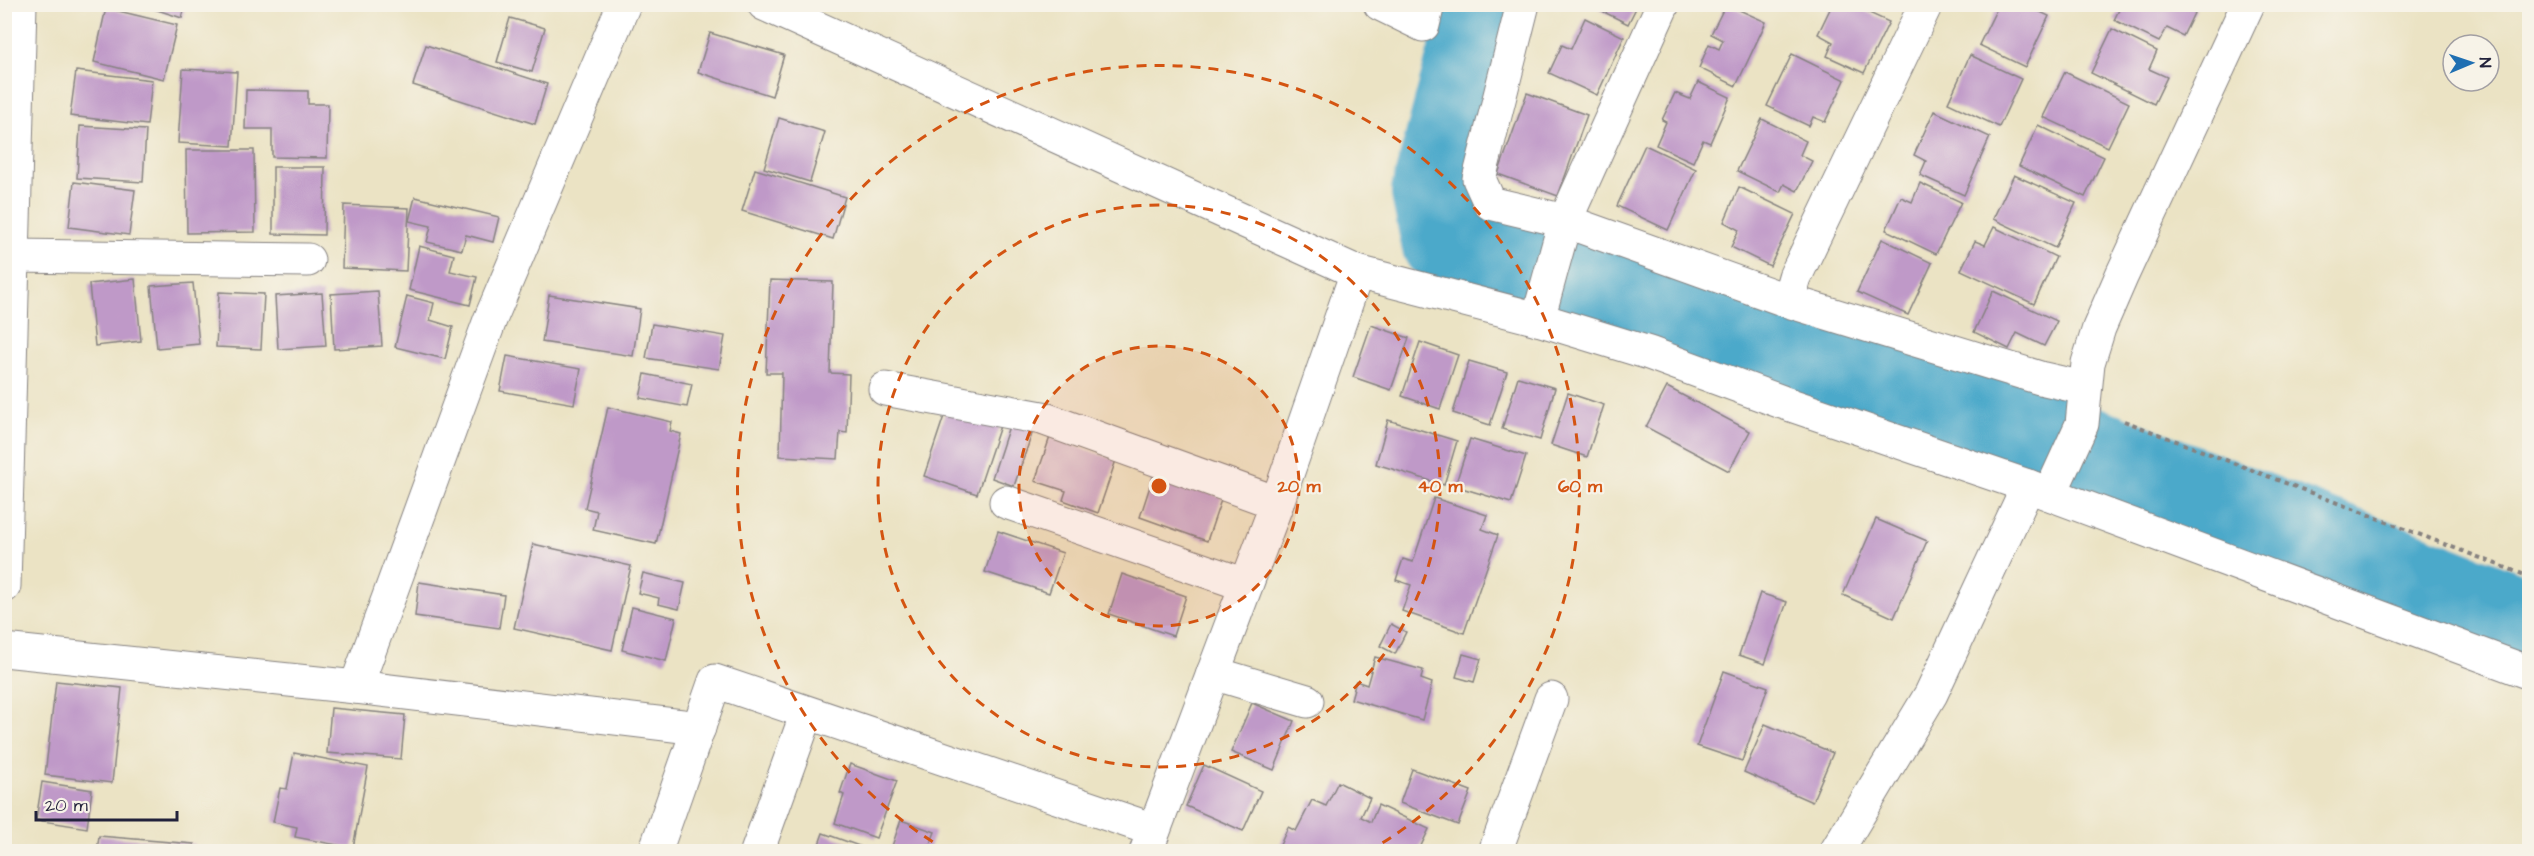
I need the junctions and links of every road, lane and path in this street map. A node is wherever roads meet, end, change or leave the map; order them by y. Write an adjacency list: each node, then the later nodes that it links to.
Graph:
1 (624, 4): 27 (street)
2 (764, 4): 13 (street)
3 (1380, 4): 4 (street)
4 (1428, 4)
5 (1524, 4): 10 (street)
6 (1663, 4): 10 (street)
7 (1926, 4): 14 (street)
8 (2243, 6): 17 (street)
9 (14, 11): 11 (street)
10 (1565, 221): 14 (street); 15 (street)
11 (11, 245): 12 (street); 23 (street)
12 (308, 260)
13 (1357, 272): 15 (street); 20 (street)
14 (1788, 301): 17 (street)
15 (1541, 307): 18 (street)
16 (885, 389): 20 (street)
17 (2083, 409): 18 (street); 21 (path)
18 (2047, 483): 26 (street); 36 (street)
19 (1006, 502): 22 (street)
20 (1277, 503): 22 (street)
21 (2529, 578)
22 (1246, 585): 25 (street)
23 (4, 586)
24 (4, 650): 27 (street)
25 (1213, 673): 29 (street); 32 (street)
26 (2529, 673)
27 (356, 687): 31 (street)
28 (1551, 699): 35 (street)
29 (1307, 701)
30 (807, 713): 31 (street); 32 (street); 34 (street)
31 (699, 728): 33 (street)
32 (1150, 841)
33 (655, 852)
34 (757, 852)
35 (1495, 852)
36 (1836, 852)

